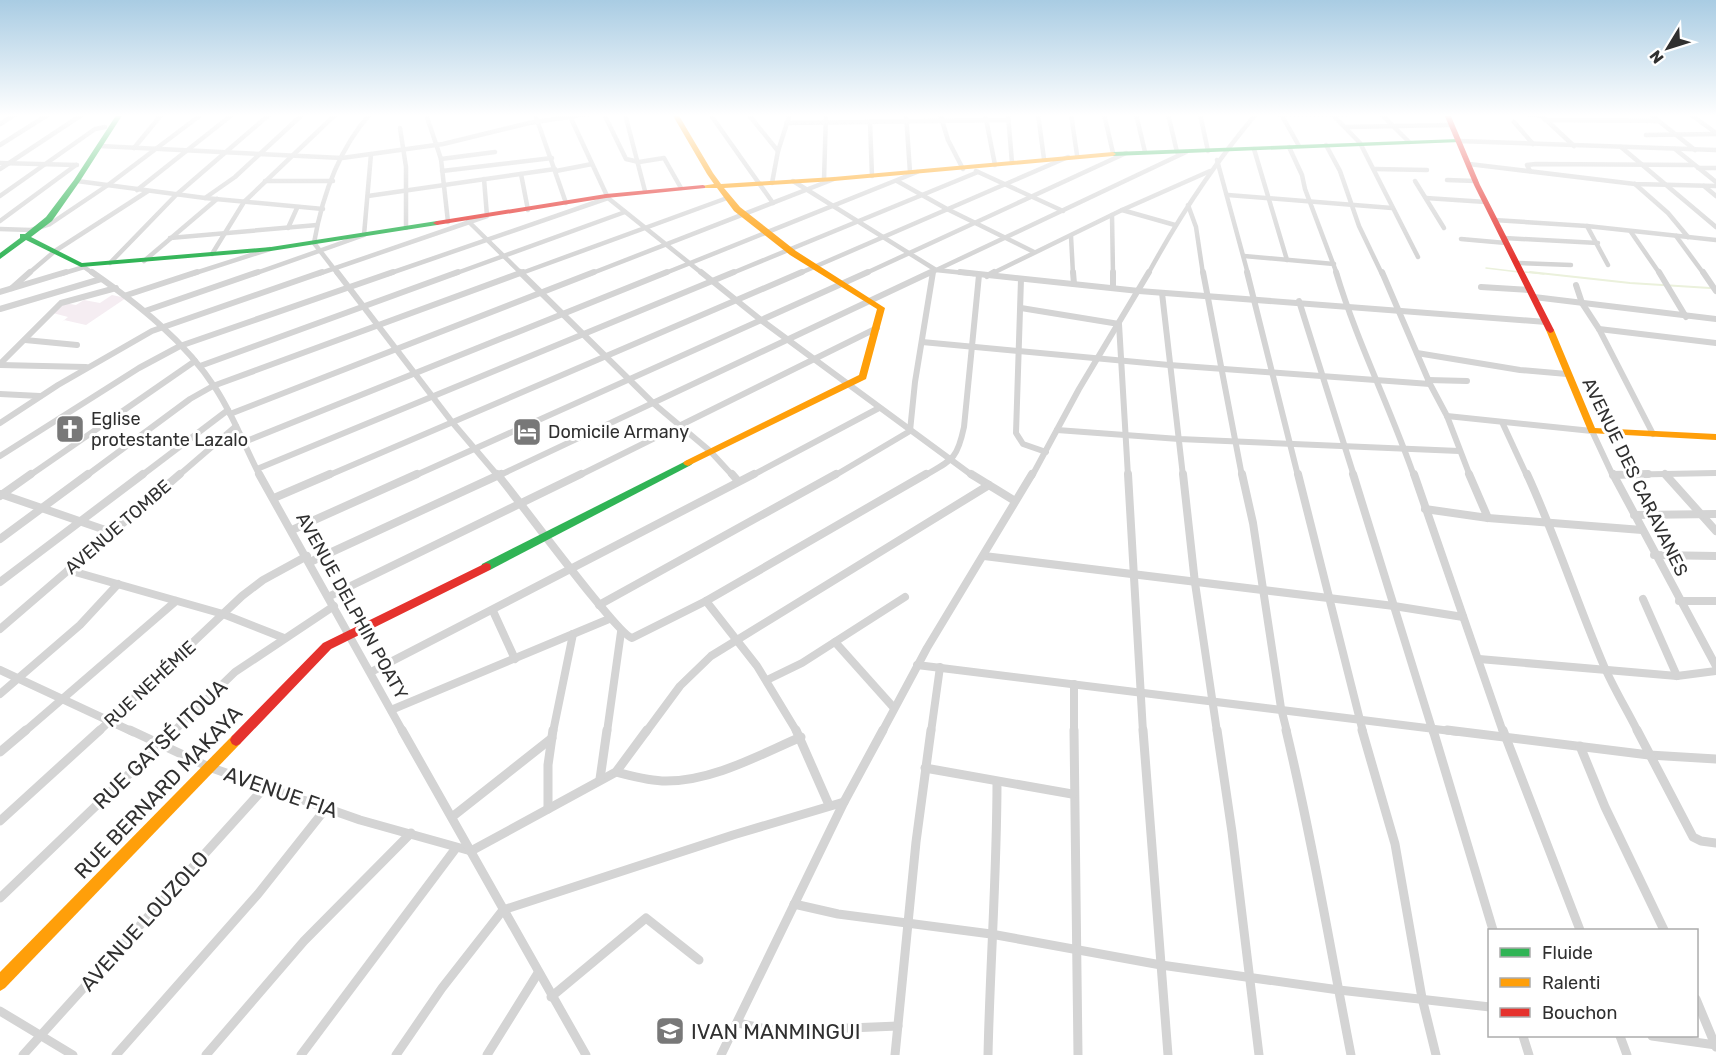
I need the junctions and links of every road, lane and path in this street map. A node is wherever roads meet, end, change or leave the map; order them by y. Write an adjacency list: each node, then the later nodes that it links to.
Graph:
1 (9, 163): 43 (street)
2 (17, 163): 34 (street)
3 (89, 163): 57 (street)
4 (136, 163): 69 (street)
5 (170, 163): 75 (street)
6 (211, 163): 80 (street)
7 (249, 163): 89 (street)
8 (283, 163): 58 (street)
9 (340, 163): 59 (street)
10 (370, 163): 84 (street)
11 (405, 163): 76 (street)
12 (441, 163): 47 (street)
13 (508, 163): 47 (street)
14 (553, 163): 46 (street)
15 (639, 163): 79 (street)
16 (667, 163): 74 (street)
17 (705, 163): 73 (street)
18 (744, 163): 65 (street)
19 (776, 163): 64 (street)
20 (828, 163): 55 (street)
21 (872, 163): 53 (street)
22 (912, 163): 51 (street)
23 (967, 163): 44 (street)
24 (1010, 163): 39 (street)
25 (1054, 163): 66 (street)
26 (1104, 163): 87 (street)
27 (1159, 163): 107 (street)
28 (1216, 163): 48 (street)
29 (1219, 163): 82 (street)
30 (1258, 163): 88 (street)
31 (1299, 163): 93 (street)
32 (1336, 163): 98 (street)
33 (1371, 163): 45 (street)
34 (44, 164): 38 (street); 83 (street)
35 (592, 164): 46 (street); 86 (street)
36 (1469, 164): 50 (street); 63 (street, AVENUE DES CARAVANES)
37 (1641, 164): 40 (street); 50 (street); 71 (street)
38 (78, 165): 114 (street); 128 (street)
39 (994, 165): 44 (street)
40 (1693, 165): 41 (street)
41 (1698, 168): 42 (street); 68 (street)
42 (1716, 168)
43 (0, 169)
44 (971, 169): 51 (street); 66 (street); 81 (street)
45 (1374, 169): 49 (street); 102 (street)
46 (555, 170): 52 (street); 96 (street)
47 (442, 171): 70 (street)
48 (1210, 171): 100 (street); 106 (street)
49 (1428, 171)
50 (1530, 171): 67 (street)
51 (913, 172): 53 (street); 61 (street)
52 (521, 174): 54 (street); 105 (street)
53 (872, 176): 55 (street)
54 (484, 179): 70 (street); 111 (street)
55 (829, 179): 60 (street); 77 (street)
56 (1447, 180): 63 (street)
57 (77, 181): 69 (street); 128 (street)
58 (265, 181): 59 (street); 94 (street)
59 (333, 181): 103 (street)
60 (793, 181): 64 (street); 77 (street)
61 (897, 181): 81 (street); 99 (street)
62 (1415, 181): 91 (street)
63 (1476, 181): 95 (street, AVENUE DES CARAVANES)
64 (772, 183): 65 (street)
65 (758, 184): 73 (street); 97 (street)
66 (1004, 184): 87 (street); 104 (street)
67 (1635, 184): 71 (street); 135 (street)
68 (1716, 184): 72 (street)
69 (108, 185): 75 (street); 128 (street)
70 (444, 185): 76 (street); 116 (street)
71 (1666, 185): 72 (street); 121 (street)
72 (1704, 186): 85 (street)
73 (719, 187): 74 (street); 90 (street)
74 (681, 188): 79 (street)
75 (137, 190): 78 (street)
76 (407, 190): 84 (street); 123 (street)
77 (808, 190): 97 (street); 99 (street)
78 (148, 191): 80 (street); 147 (street)
79 (645, 191): 86 (street)
80 (176, 195): 89 (street); 160 (street)
81 (920, 195): 104 (street); 112 (street)
82 (1228, 195): 88 (street); 154 (street)
83 (0, 196)
84 (368, 196): 131 (street)
85 (1716, 196)
86 (607, 197): 96 (street); 108 (street); 139 (street)
87 (1033, 197): 107 (street); 117 (street)
88 (1269, 197): 93 (street); 157 (street)
89 (205, 198): 92 (street)
90 (727, 198): 109 (street); 124 (street)
91 (1426, 198): 95 (street); 125 (street)
92 (217, 199): 94 (street); 136 (street)
93 (1310, 200): 98 (street); 162 (street)
94 (244, 202): 101 (street); 130 (street)
95 (1486, 202): 113 (street, AVENUE DES CARAVANES)
96 (566, 203): 105 (street)
97 (773, 203): 109 (street)
98 (1351, 204): 102 (street); 199 (street)
99 (834, 206): 112 (street); 129 (street)
100 (1188, 206): 119 (street); 189 (street)
101 (297, 208): 103 (street); 122 (street)
102 (1392, 208): 156 (street)
103 (323, 209): 118 (street)
104 (947, 209): 117 (street); 132 (street)
105 (528, 210): 111 (street)
106 (1122, 210): 110 (street); 119 (street)
107 (1063, 211): 137 (street)
108 (625, 212): 124 (street); 153 (street)
109 (742, 215): 129 (street); 144 (street)
110 (1112, 215): 133 (street); 180 (street)
111 (487, 216): 115 (street)
112 (857, 220): 132 (street); 146 (street)
113 (1494, 220): 120 (street); 141 (street, AVENUE DES CARAVANES)
114 (0, 221)
115 (468, 221): 116 (street); 139 (street); 167 (street)
116 (448, 222): 123 (street)
117 (975, 224): 137 (street); 150 (street)
118 (317, 225): 122 (street); 142 (street)
119 (1175, 225): 182 (street)
120 (1587, 226): 127 (street); 143 (street)
121 (1716, 227)
122 (288, 228): 130 (street)
123 (406, 228): 131 (street)
124 (644, 228): 144 (street); 169 (street)
125 (1444, 228)
126 (0, 229): 128 (street)
127 (1631, 232): 134 (street); 202 (street)
128 (30, 233): 147 (street, AVENUE DELPHIN POATY); 148 (street); 155 (street)
129 (766, 233): 146 (street); 161 (street)
130 (225, 235): 136 (street); 152 (street)
131 (364, 235): 142 (street); 149 (street)
132 (883, 236): 150 (street); 166 (street)
133 (1071, 236): 151 (street); 175 (street)
134 (1676, 236): 135 (street); 183 (street)
135 (1688, 237): 140 (street)
136 (170, 238): 158 (street)
137 (1005, 238): 151 (street); 168 (street)
138 (1461, 239): 141 (street)
139 (485, 240): 153 (street); 179 (street)
140 (1716, 240)
141 (1505, 241): 143 (street); 159 (street, AVENUE DES CARAVANES)
142 (314, 243): 145 (street); 149 (street)
143 (1598, 243): 164 (street)
144 (667, 246): 161 (street); 185 (street)
145 (271, 249): 152 (street); 188 (street)
146 (789, 249): 166 (street); 173 (street)
147 (55, 251): 165 (street, AVENUE DELPHIN POATY); 177 (street)
148 (0, 252)
149 (321, 252): 167 (street); 200 (street)
150 (909, 252): 168 (street); 174 (street)
151 (1034, 252): 170 (street)
152 (212, 254): 158 (street)
153 (503, 256): 169 (street); 196 (street)
154 (1244, 256): 157 (street); 190 (street)
155 (0, 257)
156 (1418, 257)
157 (1287, 260): 162 (street)
158 (144, 261): 160 (street)
159 (1518, 262): 163 (street); 187 (street, AVENUE DES CARAVANES)
160 (110, 263): 165 (street)
161 (691, 264): 173 (street); 201 (street)
162 (1334, 264): 195 (street)
163 (1570, 265)
164 (1608, 265)
165 (82, 266): 171 (street, AVENUE DELPHIN POATY); 177 (street)
166 (813, 266): 174 (street); 191 (street)
167 (335, 269): 179 (street); 208 (street)
168 (935, 271): 170 (street); 192 (street); 214 (street)
169 (521, 273): 185 (street); 207 (street)
170 (983, 276): 172 (street); 218 (street)
171 (101, 279): 178 (street, AVENUE DELPHIN POATY); 198 (street)
172 (1021, 279): 175 (street); 197 (street)
173 (714, 281): 191 (street); 211 (street)
174 (841, 284): 192 (street); 204 (street)
175 (1074, 284): 180 (street)
176 (1576, 285): 194 (street)
177 (12, 288): 184 (street)
178 (116, 288): 188 (street, AVENUE DELPHIN POATY); 212 (street)
179 (349, 288): 196 (street); 217 (street)
180 (1113, 288): 182 (street)
181 (1481, 288): 187 (street)
182 (1139, 291): 186 (street); 206 (street)
183 (1716, 291)
184 (0, 292)
185 (542, 293): 201 (street); 219 (street)
186 (1162, 293): 189 (street); 228 (street)
187 (1532, 294): 194 (street); 205 (street, AVENUE DES CARAVANES)
188 (127, 295): 200 (street, AVENUE DELPHIN POATY)
189 (1206, 295): 190 (street); 230 (street)
190 (1253, 299): 193 (street); 231 (street)
191 (736, 300): 204 (street); 222 (street)
192 (873, 301): 209 (street); 213 (street)
193 (1299, 302): 195 (street); 234 (street)
194 (1582, 303): 202 (street); 210 (street)
195 (1346, 305): 199 (street); 236 (street)
196 (362, 307): 207 (street); 227 (street)
197 (1021, 308): 206 (street); 220 (street)
198 (0, 309)
199 (1398, 310): 205 (street); 221 (street)
200 (145, 311): 208 (street, AVENUE DELPHIN POATY)
201 (564, 314): 211 (street); 232 (street)
202 (1686, 317): 203 (street)
203 (1716, 319)
204 (761, 320): 213 (street); 235 (street)
205 (1546, 322): 233 (street, AVENUE DES CARAVANES)
206 (1119, 324): 223 (street); 225 (street)
207 (377, 326): 219 (street); 240 (street)
208 (163, 327): 217 (street, AVENUE DELPHIN POATY); 229 (street)
209 (877, 328): 224 (street); 239 (street, RUE BERNARD MAKAYA)
210 (1599, 328): 215 (street); 257 (street)
211 (584, 334): 222 (street); 243 (street)
212 (25, 340): 216 (street); 226 (street)
213 (788, 340): 224 (street); 244 (street)
214 (922, 342): 218 (street); 254 (street)
215 (1716, 343)
216 (77, 345)
217 (180, 346): 227 (street, AVENUE DELPHIN POATY); 269 (street)
218 (972, 348): 220 (street); 270 (street)
219 (397, 350): 232 (street); 246 (street)
220 (1019, 351): 223 (street); 268 (street)
221 (1417, 353): 233 (street); 238 (street)
222 (606, 357): 235 (street); 248 (street)
223 (1097, 358): 225 (street); 253 (street)
224 (816, 360): 239 (street); 252 (street)
225 (1122, 361): 228 (street); 256 (street)
226 (0, 364): 229 (street)
227 (197, 364): 240 (street, AVENUE DELPHIN POATY); 278 (street)
228 (1169, 365): 230 (street); 259 (street)
229 (88, 368): 242 (street)
230 (1221, 369): 231 (street); 260 (street)
231 (1272, 372): 234 (street); 262 (street)
232 (416, 373): 243 (street); 261 (street)
233 (1568, 374): 255 (street, AVENUE DES CARAVANES)
234 (1321, 376): 236 (street); 264 (street)
235 (631, 379): 244 (street); 263 (street)
236 (1378, 380): 238 (street); 265 (street)
237 (1467, 381): 238 (street)
238 (1429, 382): 247 (street)
239 (847, 384): 245 (street); 267 (street, RUE BERNARD MAKAYA)
240 (213, 386): 246 (street, AVENUE DELPHIN POATY); 282 (street)
241 (0, 394): 242 (street)
242 (40, 396): 250 (street)
243 (432, 396): 248 (street); 271 (street)
244 (653, 403): 252 (street); 273 (street)
245 (879, 408): 254 (street); 276 (street)
246 (229, 412): 251 (street, AVENUE DELPHIN POATY); 288 (street)
247 (1447, 416): 249 (street); 266 (street)
248 (452, 422): 263 (street); 279 (street)
249 (1502, 422): 255 (street); 289 (street)
250 (0, 423)
251 (236, 426): 261 (street, AVENUE DELPHIN POATY); 293 (street, AVENUE TOMBE)
252 (680, 426): 267 (street); 281 (street)
253 (1057, 430): 256 (street); 268 (street)
254 (910, 431): 270 (street); 315 (street)
255 (1592, 431): 257 (street); 275 (street, AVENUE DES CARAVANES)
256 (1124, 434): 259 (street); 302 (street)
257 (1653, 434): 258 (street)
258 (1716, 437)
259 (1179, 439): 260 (street); 304 (street)
260 (1234, 441): 262 (street); 306 (street)
261 (244, 442): 271 (street, AVENUE DELPHIN POATY)
262 (1291, 444): 264 (street); 309 (street)
263 (475, 447): 273 (street); 290 (street)
264 (1343, 447): 265 (street); 317 (street)
265 (1404, 449): 266 (street); 283 (street)
266 (1459, 451): 287 (street)
267 (710, 452): 276 (street); 294 (street, RUE BERNARD MAKAYA)
268 (1046, 452): 280 (street)
269 (0, 456)
270 (951, 460): 277 (street); 312 (street)
271 (257, 469): 279 (street, AVENUE DELPHIN POATY)
272 (1716, 473): 274 (street)
273 (499, 474): 281 (street); 299 (street)
274 (1665, 474): 275 (street); 284 (street)
275 (1612, 475): 286 (street, AVENUE DES CARAVANES)
276 (738, 482): 301 (street)
277 (989, 485): 280 (street); 327 (street)
278 (1, 494): 282 (street)
279 (274, 498): 290 (street, AVENUE DELPHIN POATY)
280 (1015, 501): 297 (street)
281 (521, 502): 294 (street); 307 (street)
282 (41, 509): 288 (street); 295 (street)
283 (1425, 509): 287 (street); 320 (street)
284 (1701, 514): 285 (street); 286 (street); 292 (street)
285 (1716, 514)
286 (1634, 515): 291 (street, AVENUE DES CARAVANES)
287 (1488, 518): 289 (street)
288 (79, 522): 293 (street); 303 (street)
289 (1549, 522): 291 (street); 334 (street)
290 (292, 530): 299 (street, AVENUE DELPHIN POATY)
291 (1642, 530): 296 (street, AVENUE DES CARAVANES)
292 (1716, 531)
293 (111, 532): 300 (street, AVENUE TOMBE)
294 (546, 537): 301 (street); 324 (street, RUE BERNARD MAKAYA)
295 (0, 539)
296 (1654, 555): 298 (street); 313 (street, AVENUE DES CARAVANES)
297 (984, 556): 302 (street); 332 (street)
298 (1716, 556)
299 (308, 559): 307 (street, AVENUE DELPHIN POATY); 319 (street, RUE NEHÉMIE)
300 (68, 570): 305 (street); 322 (street, AVENUE TOMBE)
301 (571, 570): 315 (street); 318 (street)
302 (1134, 576): 304 (street); 342 (street)
303 (0, 582)
304 (1195, 583): 306 (street); 345 (street)
305 (118, 584): 311 (street); 339 (street)
306 (1263, 591): 309 (street); 347 (street)
307 (328, 597): 316 (street, AVENUE DELPHIN POATY)
308 (905, 597): 328 (street)
309 (1330, 599): 317 (street); 349 (street)
310 (1643, 599): 338 (street)
311 (176, 601): 319 (street); 344 (street)
312 (706, 601): 323 (street); 327 (street)
313 (1679, 601): 314 (street); 331 (street, AVENUE DES CARAVANES)
314 (1716, 601)
315 (599, 605): 321 (street)
316 (334, 606): 324 (street, AVENUE DELPHIN POATY); 326 (street, RUE GATSÉ ITOUA)
317 (1394, 606): 320 (street); 351 (street)
318 (493, 611): 330 (street); 337 (street)
319 (223, 614): 326 (street); 350 (street, RUE NEHÉMIE)
320 (1463, 616): 329 (street)
321 (609, 620): 323 (street); 325 (street)
322 (0, 629)
323 (621, 632): 363 (street)
324 (349, 634): 337 (street, AVENUE DELPHIN POATY); 360 (street, RUE BERNARD MAKAYA)
325 (573, 634): 330 (street); 354 (street)
326 (284, 638): 355 (street, RUE GATSÉ ITOUA)
327 (737, 638): 340 (street); 362 (street)
328 (835, 642): 340 (street); 346 (street)
329 (1479, 658): 334 (street); 353 (street)
330 (515, 659): 348 (street)
331 (1715, 663)
332 (917, 665): 333 (street); 346 (street)
333 (940, 667): 341 (street); 361 (street)
334 (1605, 668): 338 (street); 358 (street)
335 (0, 670): 339 (street, AVENUE FIA)
336 (1716, 671): 338 (street)
337 (371, 672): 348 (street, AVENUE DELPHIN POATY)
338 (1677, 676)
339 (18, 679): 343 (street); 344 (street, AVENUE FIA)
340 (767, 680): 352 (street)
341 (1074, 684): 342 (street); 366 (street)
342 (1140, 693): 345 (street); 387 (street)
343 (0, 694)
344 (60, 700): 350 (street, AVENUE FIA); 357 (street)
345 (1212, 700): 347 (street); 389 (street)
346 (894, 708): 367 (street)
347 (1281, 708): 349 (street); 391 (street)
348 (391, 710): 371 (street, AVENUE DELPHIN POATY)
349 (1359, 718): 351 (street); 393 (street)
350 (110, 721): 355 (street, AVENUE FIA); 372 (street, RUE NEHÉMIE)
351 (1432, 728): 353 (street); 381 (street)
352 (801, 737): 362 (street); 368 (street)
353 (1505, 737): 356 (street); 382 (street)
354 (552, 738): 370 (street); 371 (street)
355 (160, 745): 360 (street, AVENUE FIA); 377 (street, RUE GATSÉ ITOUA)
356 (1580, 746): 358 (street); 383 (street)
357 (0, 752)
358 (1649, 754): 359 (street); 374 (street)
359 (1716, 759)
360 (209, 767): 365 (street, AVENUE FIA); 390 (street, RUE BERNARD MAKAYA)
361 (925, 768): 364 (street); 380 (street)
362 (616, 772): 363 (street)
363 (600, 779): 370 (street)
364 (997, 782): 366 (street); 384 (street)
365 (265, 787): 369 (street, AVENUE FIA); 399 (street, AVENUE LOUZOLO)
366 (1072, 794): 385 (street)
367 (844, 802): 368 (street); 378 (street)
368 (829, 805): 379 (street)
369 (327, 807): 373 (street, AVENUE FIA); 407 (street)
370 (548, 809): 376 (street)
371 (452, 817): 376 (street, AVENUE DELPHIN POATY)
372 (0, 821)
373 (411, 833): 375 (street, AVENUE FIA); 408 (street)
374 (1716, 843)
375 (456, 848): 376 (street, AVENUE FIA); 409 (street)
376 (471, 851): 379 (street, AVENUE DELPHIN POATY)
377 (0, 898)
378 (794, 904): 380 (street); 397 (street)
379 (503, 910): 388 (street, AVENUE DELPHIN POATY); 410 (street)
380 (908, 924): 384 (street); 398 (street)
381 (1493, 929)
382 (1580, 929)
383 (1664, 929)
384 (991, 934): 385 (street); 414 (street)
385 (1078, 952): 387 (street); 415 (street)
386 (699, 960): 392 (street)
387 (1161, 965): 389 (street); 416 (street)
388 (538, 973): 392 (street, AVENUE DELPHIN POATY); 411 (street)
389 (1248, 976): 391 (street); 417 (street)
390 (0, 983)
391 (1339, 990): 393 (street); 418 (street)
392 (551, 997): 404 (street, AVENUE DELPHIN POATY)
393 (1422, 998): 395 (street); 419 (street)
394 (1698, 1004): 403 (street)
395 (1488, 1007)
396 (0, 1011): 399 (street)
397 (738, 1023): 398 (street); 412 (street)
398 (898, 1026): 413 (street)
399 (40, 1036): 405 (street, AVENUE LOUZOLO); 406 (street)
400 (1524, 1037): 420 (street)
401 (1621, 1037): 421 (street)
402 (1664, 1037): 403 (street)
403 (1716, 1046)
404 (583, 1053)
405 (23, 1055)
406 (73, 1055)
407 (116, 1055)
408 (206, 1055)
409 (301, 1055)
410 (396, 1055)
411 (487, 1055)
412 (721, 1055)
413 (895, 1055)
414 (988, 1055)
415 (1078, 1055)
416 (1168, 1055)
417 (1259, 1055)
418 (1351, 1055)
419 (1436, 1055)
420 (1529, 1055)
421 (1627, 1055)

